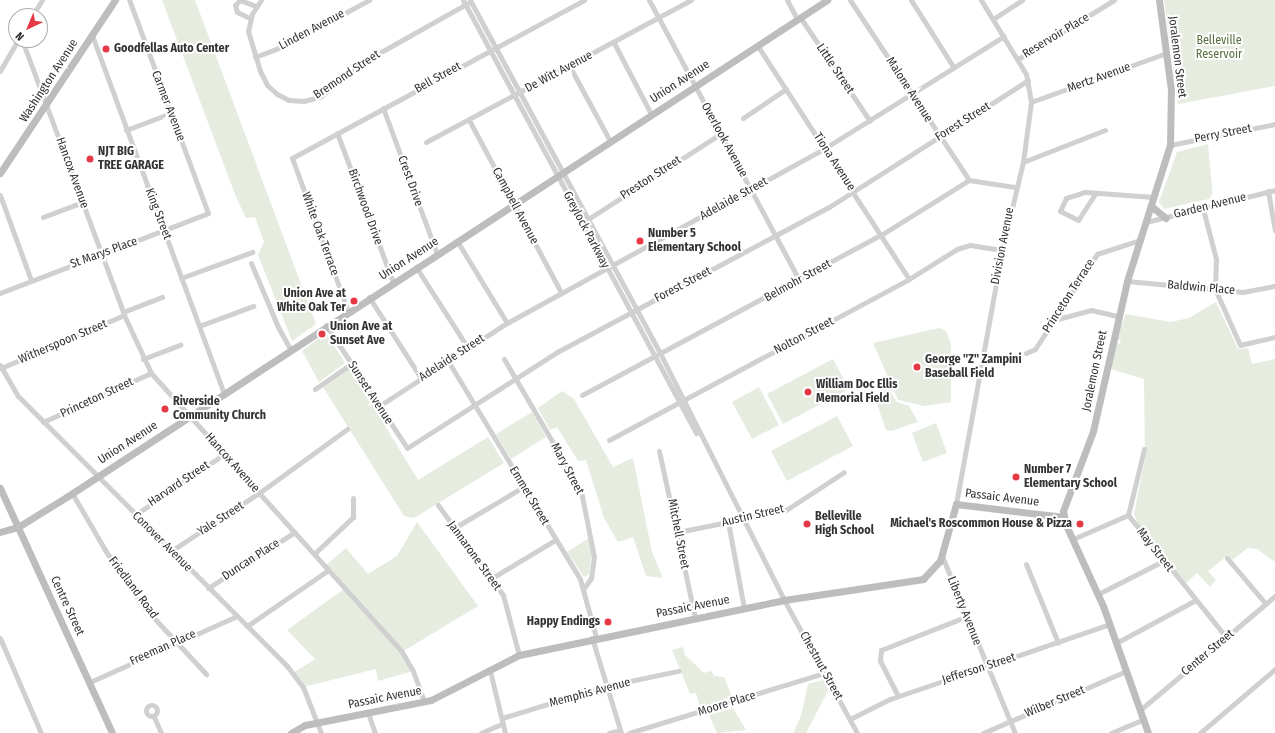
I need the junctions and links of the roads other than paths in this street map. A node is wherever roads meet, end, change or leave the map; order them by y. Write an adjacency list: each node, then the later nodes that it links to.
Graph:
1 (115, 0): 24 (street, Washington Avenue)
2 (129, 0): 47 (street, Carmer Avenue)
3 (240, 0): 19 (street); 20 (street)
4 (262, 0): 19 (street)
5 (368, 0): 33 (street, Linden Avenue)
6 (584, 0): 28 (street, Bell Street)
7 (649, 0): 21 (street, Overlook Avenue)
8 (691, 0): 21 (street, De Witt Avenue)
9 (787, 0): 22 (street, Little Street)
10 (827, 0): 22 (street, Union Avenue)
11 (850, 0): 42 (street, Malone Avenue)
12 (910, 0): 36 (street)
13 (981, 0): 23 (street, Division Avenue)
14 (1022, 0): 23 (street)
15 (1114, 0): 34 (street, Reservoir Place)
16 (1158, 0): 32 (street, Joralemon Street)
17 (472, 1): 18 (street, Bremond Street); 28 (street, Greylock Parkway)
18 (464, 2): 31 (street, Greylock Parkway); 33 (street, Bremond Street)
19 (256, 6): 20 (street)
20 (250, 18): 33 (street, Bremond Street)
21 (658, 18): 26 (street, De Witt Avenue); 39 (street, Overlook Avenue)
22 (799, 18): 27 (street, Union Avenue); 51 (street, Little Street)
23 (993, 19): 25 (street, Division Avenue)
24 (92, 35): 45 (street, Washington Avenue); 53 (street, King Street)
25 (1004, 36): 34 (street, Division Avenue); 36 (street, Adelaide Street)
26 (614, 43): 35 (street, De Witt Avenue); 48 (street)
27 (757, 45): 39 (street, Union Avenue); 40 (street, Tiona Avenue)
28 (495, 47): 31 (street, Bell Street); 41 (street, Greylock Parkway)
29 (13, 48): 37 (street)
30 (25, 48): 45 (street, Hancox Avenue)
31 (490, 50): 43 (street, Greylock Parkway); 46 (street, Bell Street)
32 (1166, 53): 44 (street, Mertz Avenue); 60 (street, Joralemon Street)
33 (255, 57)
34 (1018, 59): 38 (street, Division Avenue)
35 (570, 67): 41 (street, De Witt Avenue); 58 (street)
36 (954, 68): 42 (street, Adelaide Street)
37 (0, 71)
38 (1028, 80): 44 (street, Division Avenue); 57 (street, Forest Street)
39 (694, 86): 48 (street, Union Avenue); 56 (street, Overlook Avenue)
40 (786, 89): 49 (street); 61 (street, Tiona Avenue)
41 (520, 93): 43 (street, De Witt Avenue); 66 (street, Greylock Parkway)
42 (912, 94): 51 (street, Adelaide Street); 57 (street, Malone Avenue)
43 (514, 96): 50 (street, De Witt Avenue); 66 (street, Greylock Parkway)
44 (1032, 102): 64 (street, Division Avenue)
45 (47, 105): 65 (street, Washington Avenue); 76 (street, Hancox Avenue)
46 (383, 108): 55 (street, Bell Street); 94 (street, Crest Drive)
47 (171, 113): 53 (street); 80 (street, Carmer Avenue)
48 (651, 114): 58 (street, Union Avenue)
49 (743, 118)
50 (469, 120): 59 (street, De Witt Avenue); 77 (street, Campbell Avenue)
51 (870, 121): 61 (street, Adelaide Street)
52 (1275, 124): 60 (street, Perry Street)
53 (126, 130): 86 (street, King Street)
54 (1105, 130): 64 (street)
55 (337, 133): 62 (street, Bell Street); 104 (street, Birchwood Drive)
56 (720, 134): 69 (street, Overlook Avenue); 83 (street, Preston Street)
57 (939, 137): 67 (street, Malone Avenue); 72 (street, Forest Street)
58 (610, 141): 66 (street, Union Avenue)
59 (426, 142)
60 (1170, 145): 75 (street, Joralemon Street)
61 (825, 148): 69 (street, Adelaide Street); 72 (street, Tiona Avenue)
62 (292, 158): 113 (street, White Oak Terrace)
63 (0, 161): 65 (street)
64 (1023, 162): 68 (street, Division Avenue)
65 (2, 171)
66 (559, 174): 77 (street, Union Avenue); 83 (street, Greylock Parkway)
67 (968, 180): 68 (street); 88 (street, Belmohr Street)
68 (1015, 187): 91 (street, Division Avenue)
69 (751, 190): 87 (street, Overlook Avenue); 96 (street, Adelaide Street)
70 (1275, 190): 71 (street, Garden Avenue)
71 (1268, 191): 79 (street, Garden Avenue); 85 (street)
72 (853, 192): 87 (street, Forest Street); 88 (street, Tiona Avenue)
73 (1095, 194): 73 (street); 75 (street)
74 (0, 195): 101 (street)
75 (1154, 197): 78 (street, Joralemon Street)
76 (83, 202): 81 (street); 93 (street, Hancox Avenue)
77 (513, 203): 90 (street, Union Avenue); 107 (street, Campbell Avenue)
78 (1151, 206): 82 (street); 84 (street, Joralemon Street)
79 (1203, 209): 82 (street, Garden Avenue); 106 (street)
80 (208, 213): 86 (street, St Marys Place)
81 (43, 217)
82 (1166, 218): 84 (street, Garden Avenue)
83 (585, 221): 96 (street, Greylock Parkway); 98 (street, Greylock Parkway)
84 (1146, 222): 89 (street, Joralemon Street)
85 (1275, 230)
86 (164, 231): 93 (street, St Marys Place); 99 (street, King Street)
87 (776, 235): 102 (street, Overlook Avenue); 112 (street, Forest Street)
88 (881, 235): 100 (street, Tiona Avenue); 102 (street, Belmohr Street)
89 (1140, 240): 103 (street, Joralemon Street); 117 (street, Princeton Terrace)
90 (457, 241): 94 (street, Union Avenue); 118 (street)
91 (1002, 250): 100 (street, Nolton Street); 159 (street, Division Avenue)
92 (252, 252): 99 (street)
93 (102, 254): 101 (street, St Marys Place); 114 (street, Hancox Avenue)
94 (437, 254): 97 (street, Union Avenue)
95 (251, 263): 124 (street)
96 (612, 265): 98 (street, Adelaide Street); 112 (street, Greylock Parkway)
97 (416, 267): 104 (street, Union Avenue); 123 (street)
98 (606, 268): 107 (street, Adelaide Street); 115 (street, Greylock Parkway)
99 (182, 278): 119 (street, King Street)
100 (909, 279): 139 (street, Nolton Street)
101 (31, 280): 108 (street, St Marys Place)
102 (799, 280): 126 (street, Belmohr Street)
103 (1127, 281): 106 (street, Baldwin Place); 116 (street, Joralemon Street)
104 (393, 282): 110 (street, Union Avenue)
105 (1275, 286): 106 (street, Baldwin Place)
106 (1215, 290): 121 (street)
107 (561, 292): 118 (street, Adelaide Street)
108 (0, 293)
109 (162, 297): 114 (street, Witherspoon Street)
110 (369, 297): 113 (street, Union Avenue); 134 (street)
111 (253, 306): 119 (street)
112 (636, 310): 115 (street, Forest Street); 126 (street, Greylock Parkway)
113 (348, 311): 120 (street, Union Avenue)
114 (124, 313): 128 (street, Hancox Avenue); 132 (street, Witherspoon Street)
115 (630, 313): 127 (street, Greylock Parkway); 135 (street, Forest Street)
116 (1118, 316): 117 (street); 163 (street, Joralemon Street)
117 (1054, 320): 125 (street, Princeton Terrace)
118 (507, 323): 123 (street, Adelaide Street)
119 (199, 326): 137 (street, King Street)
120 (326, 326): 124 (street, Union Avenue); 131 (street, Sunset Avenue)
121 (1275, 337)
122 (180, 345): 128 (street)
123 (468, 348): 130 (street, Adelaide Street)
124 (291, 350): 137 (street, Union Avenue)
125 (1026, 353)
126 (661, 355): 127 (street, Belmohr Street); 139 (street, Greylock Parkway)
127 (654, 358): 138 (street, Belmohr Street); 140 (street, Greylock Parkway)
128 (143, 359): 133 (street, Hancox Avenue)
129 (504, 359): 135 (street, Mary Street)
130 (448, 361): 134 (street, Adelaide Street); 141 (street, Emmet Street)
131 (351, 364): 136 (street); 142 (street, Sunset Avenue)
132 (1, 367): 144 (street, Conover Avenue)
133 (151, 373): 143 (street, Hancox Avenue); 144 (street, Princeton Street)
134 (421, 378): 142 (street, Adelaide Street)
135 (516, 378): 141 (street, Forest Street); 182 (street, Mary Street)
136 (315, 389)
137 (224, 394): 143 (street, Union Avenue)
138 (582, 395)
139 (684, 401): 140 (street, Nolton Street); 151 (street, Greylock Parkway)
140 (679, 404): 147 (street, Nolton Street); 151 (street, Greylock Parkway)
141 (475, 405): 146 (street, Forest Street); 154 (street, Emmet Street)
142 (379, 406): 146 (street, Sunset Avenue)
143 (190, 416): 150 (street, Hancox Avenue); 153 (street, Union Avenue)
144 (43, 422): 153 (street, Conover Avenue)
145 (347, 429): 157 (street, Yale Street)
146 (420, 440)
147 (609, 440)
148 (1144, 449): 162 (street)
149 (659, 451): 170 (street, Mitchell Street)
150 (224, 454): 157 (street, Hancox Avenue); 161 (street, Harvard Street)
151 (712, 459): 164 (street, Greylock Parkway)
152 (844, 472): 164 (street, Austin Street)
153 (97, 476): 156 (street, Union Avenue); 161 (street, Conover Avenue)
154 (523, 487): 167 (street); 172 (street, Emmet Street)
155 (0, 488): 166 (street, Centre Street)
156 (72, 493): 166 (street, Union Avenue); 197 (street, Friedland Road)
157 (259, 494): 169 (street, Hancox Avenue); 173 (street, Yale Street)
158 (353, 498): 174 (street)
159 (956, 504): 163 (street, Passaic Avenue); 175 (street, Passaic Avenue)
160 (438, 505): 167 (street, Jannarone Street)
161 (135, 515): 173 (street, Conover Avenue)
162 (1128, 515): 171 (street); 177 (street, May Street)
163 (1064, 518): 171 (street)
164 (744, 519): 165 (street, Austin Street); 185 (street, Greylock Parkway)
165 (728, 522): 170 (street, Austin Street); 188 (street)
166 (18, 527): 168 (street, Union Avenue); 208 (street, Centre Street)
167 (454, 528): 180 (street, Jannarone Street)
168 (0, 532)
169 (294, 532): 174 (street, Hancox Avenue); 181 (street, Duncan Place)
170 (678, 532): 191 (street, Mitchell Street)
171 (1073, 539): 183 (street)
172 (555, 540): 180 (street); 182 (street, Emmet Street)
173 (171, 551): 181 (street, Conover Avenue)
174 (314, 554): 179 (street, Hancox Avenue)
175 (941, 555): 185 (street, Passaic Avenue); 190 (street, Liberty Avenue)
176 (1228, 558): 187 (street)
177 (1163, 561): 183 (street); 186 (street, May Street)
178 (1026, 564): 198 (street)
179 (327, 571): 193 (street); 211 (street, Hancox Avenue)
180 (492, 578): 200 (street, Jannarone Street)
181 (208, 588): 189 (street, Conover Avenue)
182 (584, 588): 196 (street, Emmet Street)
183 (1098, 594): 192 (street)
184 (1275, 596): 187 (street, Center Street)
185 (784, 600): 188 (street, Passaic Avenue); 206 (street, Chestnut Street)
186 (1194, 601): 194 (street, May Street); 199 (street)
187 (1266, 604): 194 (street, Center Street)
188 (744, 608): 191 (street, Passaic Avenue)
189 (237, 616): 193 (street, Conover Avenue); 197 (street, Freeman Place)
190 (965, 616): 201 (street, Liberty Avenue); 210 (street)
191 (695, 617): 196 (street, Passaic Avenue)
192 (1110, 624): 198 (street, Jefferson Street); 199 (street)
193 (247, 626): 219 (street, Conover Avenue)
194 (1226, 637): 212 (street, Center Street)
195 (0, 638): 221 (street)
196 (594, 638): 200 (street, Passaic Avenue); 209 (street, Emmet Street)
197 (176, 642): 207 (street, Friedland Road); 208 (street, Freeman Place)
198 (1058, 643): 201 (street, Jefferson Street)
199 (1116, 643): 205 (street)
200 (519, 655): 203 (street, Passaic Avenue)
201 (987, 667): 210 (street, Jefferson Street); 218 (street, Liberty Avenue)
202 (1275, 669): 236 (street)
203 (490, 670): 211 (street, Passaic Avenue); 217 (street)
204 (678, 671): 209 (street, Memphis Avenue)
205 (1126, 671): 212 (street); 218 (street, Wilber Street)
206 (824, 673): 215 (street, Chestnut Street); 230 (street, Moore Place)
207 (206, 674)
208 (90, 682): 222 (street, Centre Street)
209 (606, 686): 217 (street, Memphis Avenue); 220 (street, Emmet Street)
210 (898, 696): 215 (street, Jefferson Street)
211 (424, 702): 213 (street, Passaic Avenue)
212 (1140, 710): 216 (street)
213 (368, 713): 219 (street, Passaic Avenue); 226 (street)
214 (154, 717): 223 (street)
215 (850, 719): 231 (street, Chestnut Street)
216 (1144, 719): 234 (street); 235 (street)
217 (502, 720): 227 (street, Memphis Avenue); 228 (street)
218 (1010, 721): 232 (street, Wilber Street); 233 (street, Liberty Avenue)
219 (316, 723): 224 (street, Passaic Avenue); 225 (street, Conover Avenue)
220 (620, 731): 229 (street)
221 (41, 733)
222 (112, 733)
223 (161, 733)
224 (291, 733)
225 (321, 733)
226 (375, 733)
227 (481, 733)
228 (505, 733)
229 (609, 733)
230 (629, 733)
231 (857, 733)
232 (983, 733)
233 (1015, 733)
234 (1111, 733)
235 (1148, 733)
236 (1200, 733)

